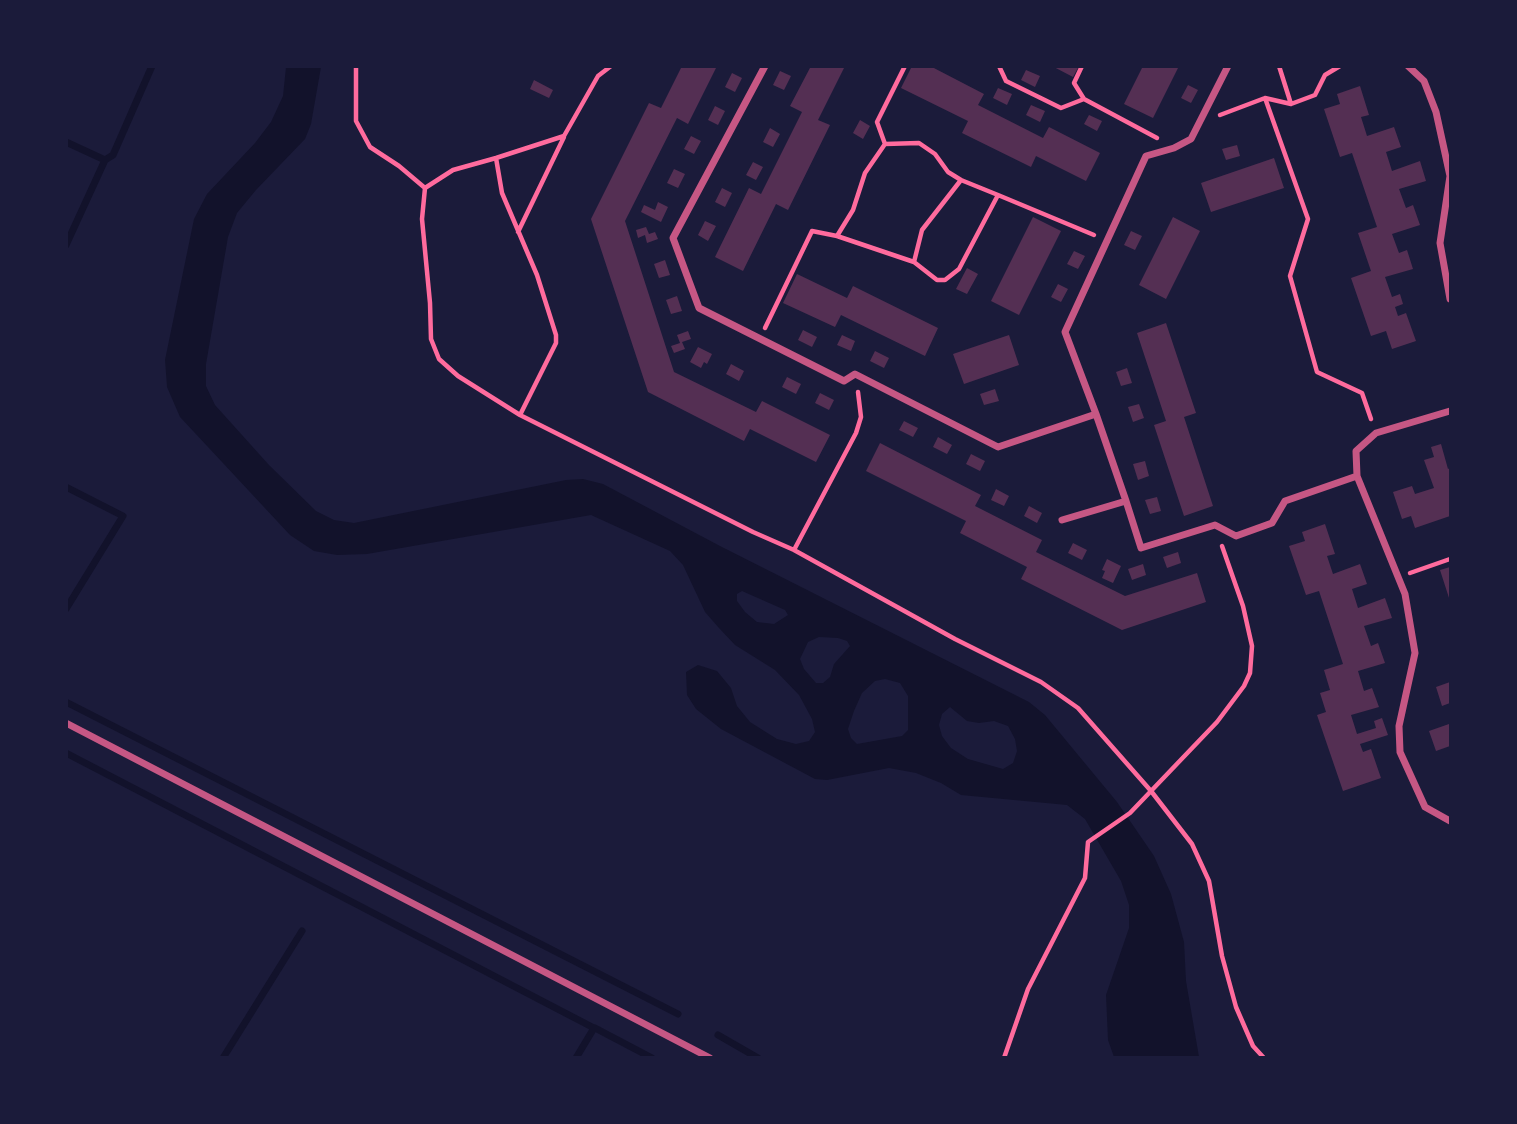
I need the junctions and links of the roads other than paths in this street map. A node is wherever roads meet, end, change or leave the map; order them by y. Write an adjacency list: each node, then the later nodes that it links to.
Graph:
1 (765, 66): 6 (street)
2 (1228, 66): 6 (street)
3 (1408, 66): 4 (street)
4 (1451, 299)
5 (1451, 411): 7 (street)
6 (1096, 414): 8 (street)
7 (1357, 476): 8 (street); 11 (street)
8 (1126, 501): 9 (street)
9 (1062, 520)
10 (66, 723): 12 (street)
11 (1451, 821)
12 (710, 1058)

